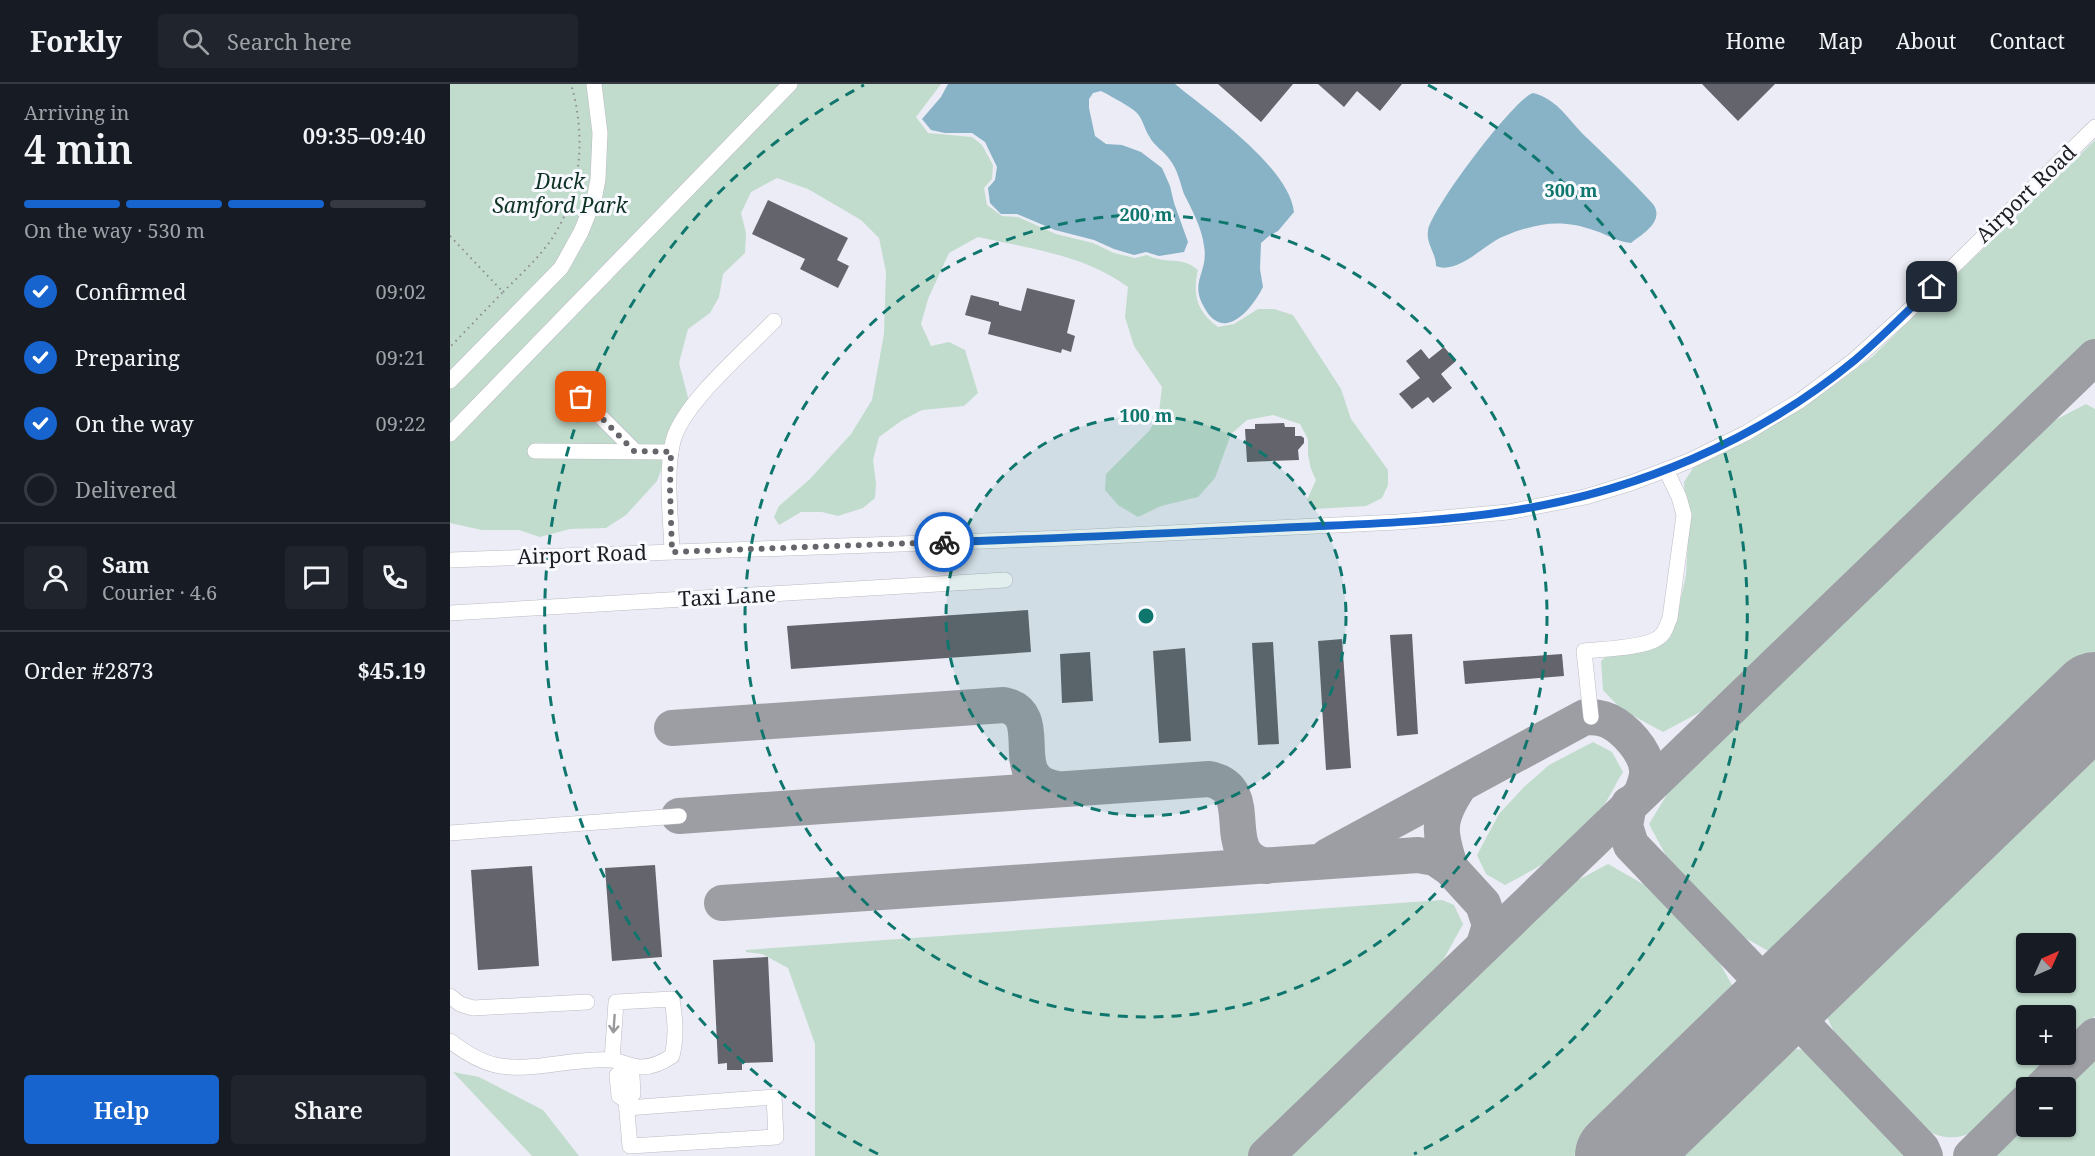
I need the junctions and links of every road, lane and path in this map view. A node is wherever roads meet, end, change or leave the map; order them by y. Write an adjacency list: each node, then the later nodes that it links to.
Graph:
1 (571, 84): 6 (path)
2 (594, 84): 9 (street)
3 (790, 84): 11 (street)
4 (2095, 127): 15 (street, Airport Road)
5 (450, 236): 6 (path)
6 (503, 292): 8 (path)
7 (774, 321): 14 (street)
8 (450, 347)
9 (450, 381)
10 (581, 397): 13 (street)
11 (450, 434)
12 (535, 451): 13 (street)
13 (634, 451): 14 (street)
14 (671, 452): 16 (street)
15 (1666, 470): 16 (street, Airport Road); 20 (street)
16 (672, 552): 17 (street, Airport Road)
17 (450, 560)
18 (1005, 580): 19 (street, Taxi Lane)
19 (450, 614)
20 (1591, 717)
21 (679, 816): 22 (street)
22 (450, 833)
23 (450, 996): 24 (street)
24 (587, 1002)
25 (450, 1041): 26 (street)
26 (621, 1065): 26 (street, one-way to 26); 27 (street)
27 (627, 1105): 27 (street)

